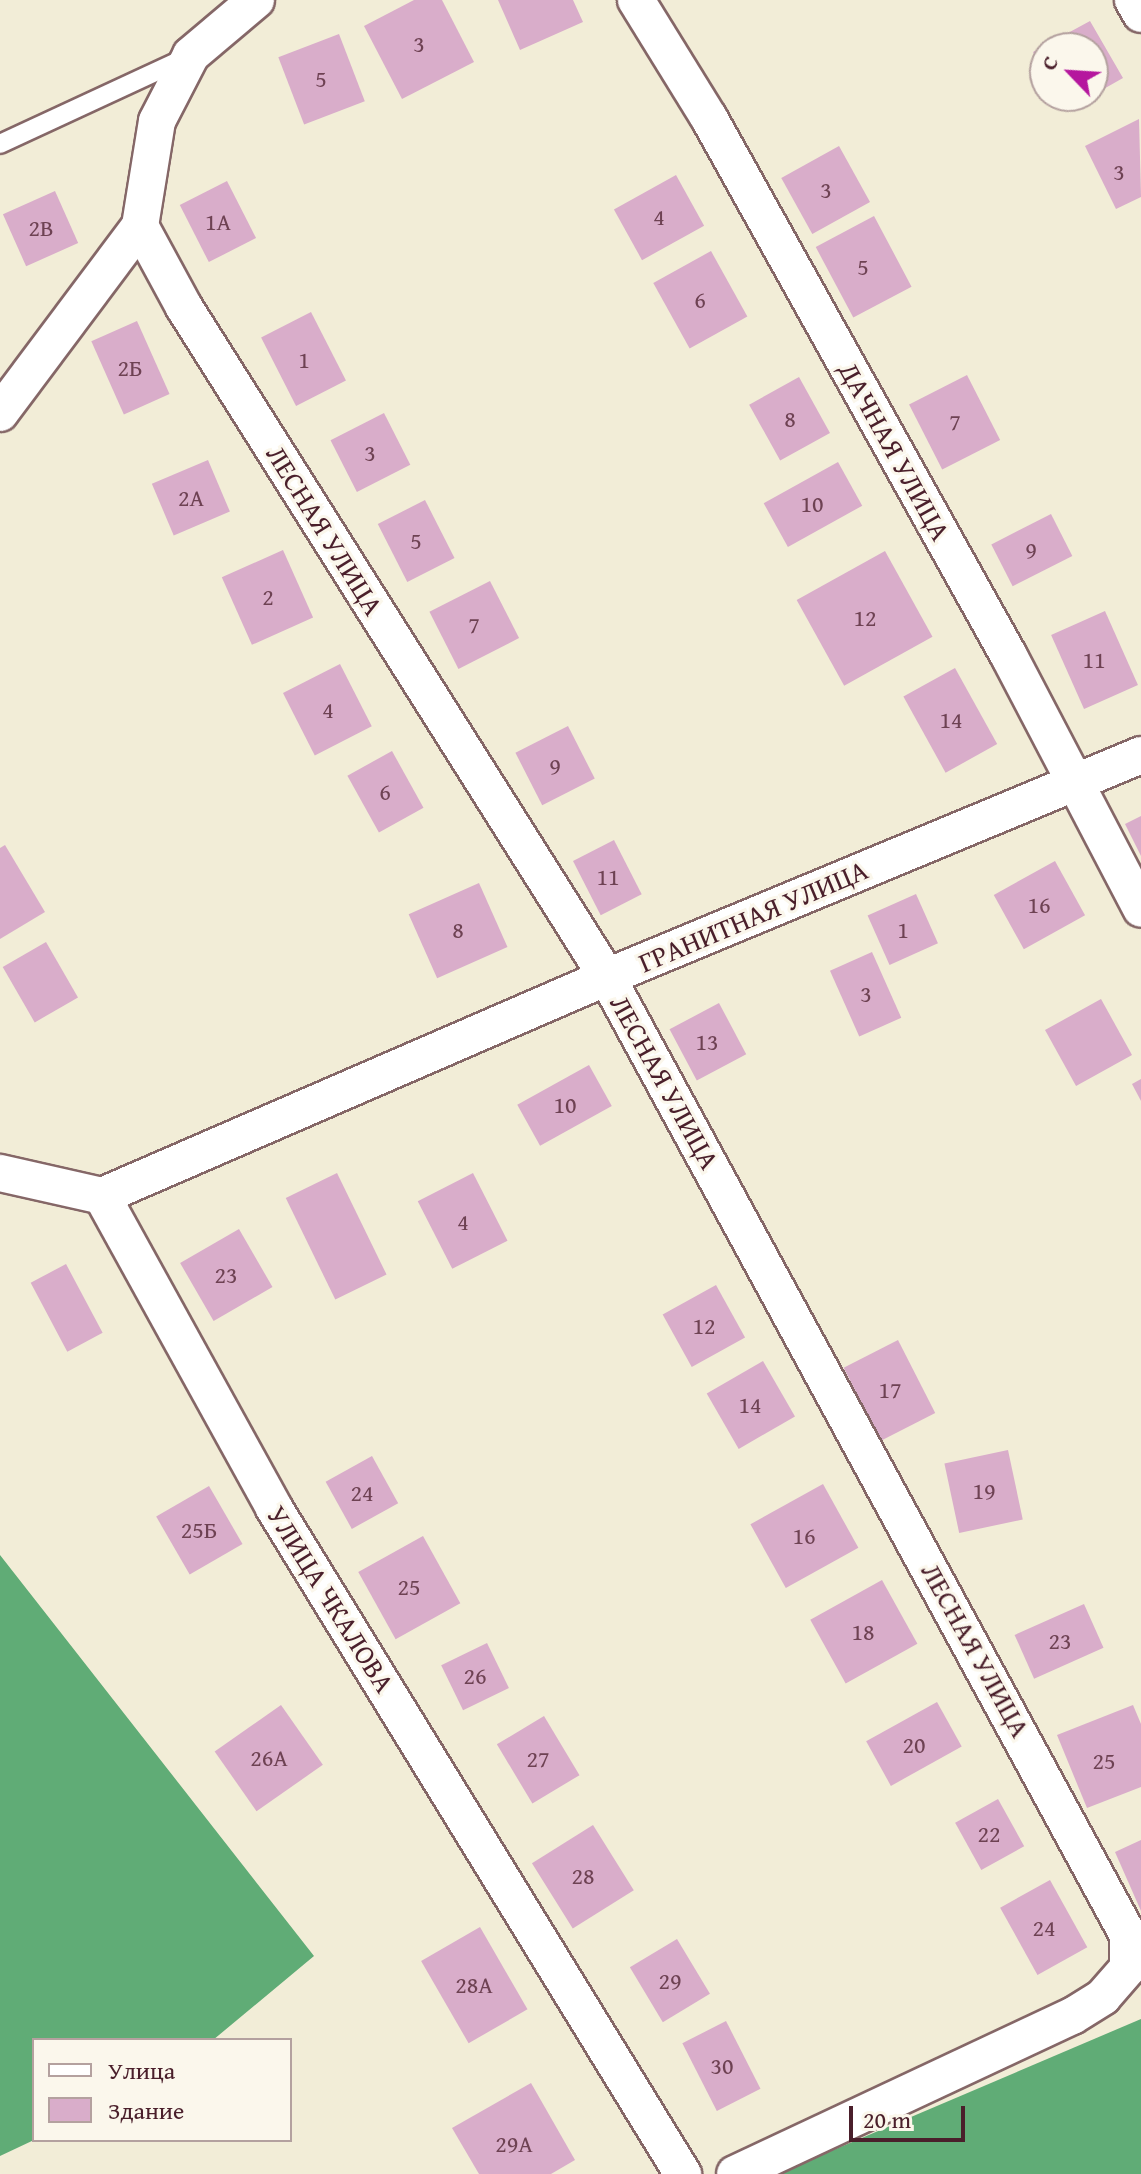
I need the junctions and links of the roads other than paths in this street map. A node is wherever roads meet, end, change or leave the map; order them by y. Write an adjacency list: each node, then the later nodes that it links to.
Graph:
1 (256, 0): 5 (street)
2 (636, 0): 10 (street, ДАЧНАЯ УЛИЦА)
3 (1133, 0): 4 (street)
4 (1141, 14)
5 (191, 55): 6 (lane); 7 (street)
6 (0, 144)
7 (140, 226): 8 (street); 12 (street, ЛЕСНАЯ УЛИЦА)
8 (0, 413)
9 (1141, 755): 10 (street, ГРАНИТНАЯ УЛИЦА)
10 (1073, 782): 11 (street, ДАЧНАЯ УЛИЦА); 12 (street, ГРАНИТНАЯ УЛИЦА)
11 (1141, 909)
12 (607, 977): 14 (street, ГРАНИТНАЯ УЛИЦА); 16 (street, ЛЕСНАЯ УЛИЦА)
13 (0, 1173): 14 (street)
14 (102, 1196): 15 (street, УЛИЦА ЧКАЛОВА)
15 (683, 2174)
16 (735, 2174)

